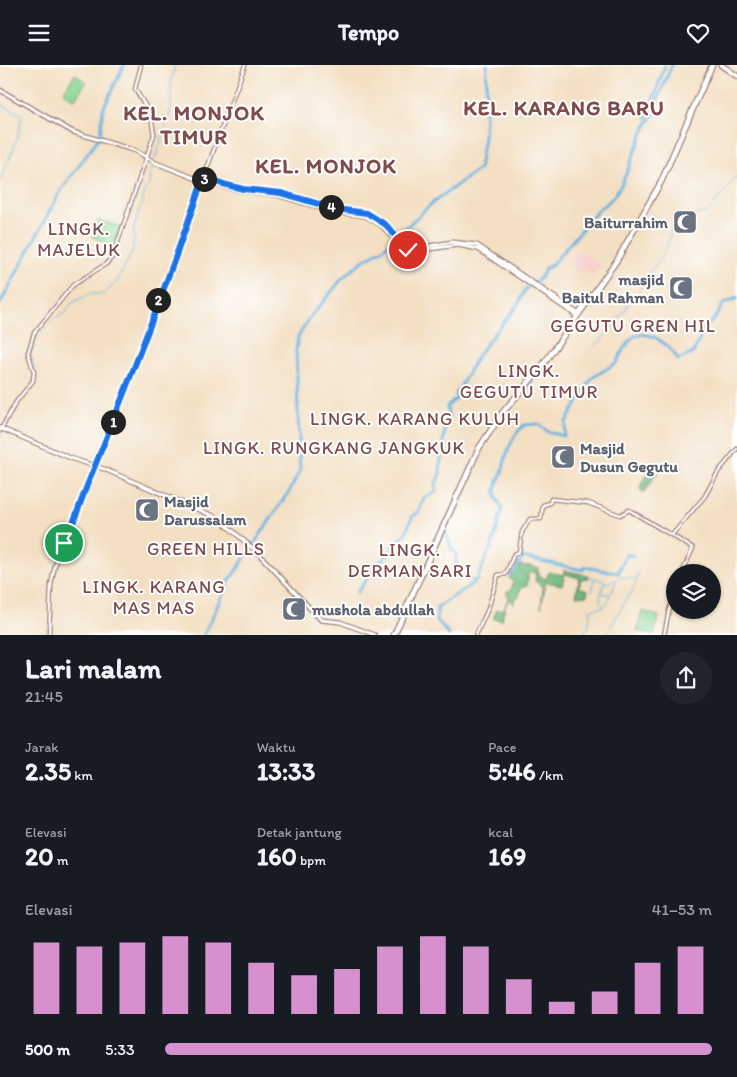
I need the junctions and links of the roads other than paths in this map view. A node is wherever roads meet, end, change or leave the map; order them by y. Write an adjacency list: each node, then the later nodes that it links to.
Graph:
1 (141, 65): 8 (street)
2 (245, 65): 11 (street)
3 (721, 65): 5 (main road)
4 (711, 66): 12 (main road)
5 (737, 76)
6 (0, 90): 7 (main road)
7 (131, 150): 9 (main road); 10 (main road)
8 (149, 152): 9 (main road); 10 (street)
9 (140, 153): 10 (main road)
10 (148, 158): 11 (main road); 13 (street)
11 (201, 180): 12 (main road); 15 (street)
12 (578, 315): 21 (main road)
13 (3, 430): 15 (main road)
14 (737, 449): 16 (street)
15 (96, 466): 19 (street); 20 (main road)
16 (672, 535): 17 (street); 22 (street)
17 (686, 564)
18 (667, 619): 23 (street)
19 (49, 635)
20 (375, 635)
21 (394, 635)
22 (476, 635)
23 (664, 635)

